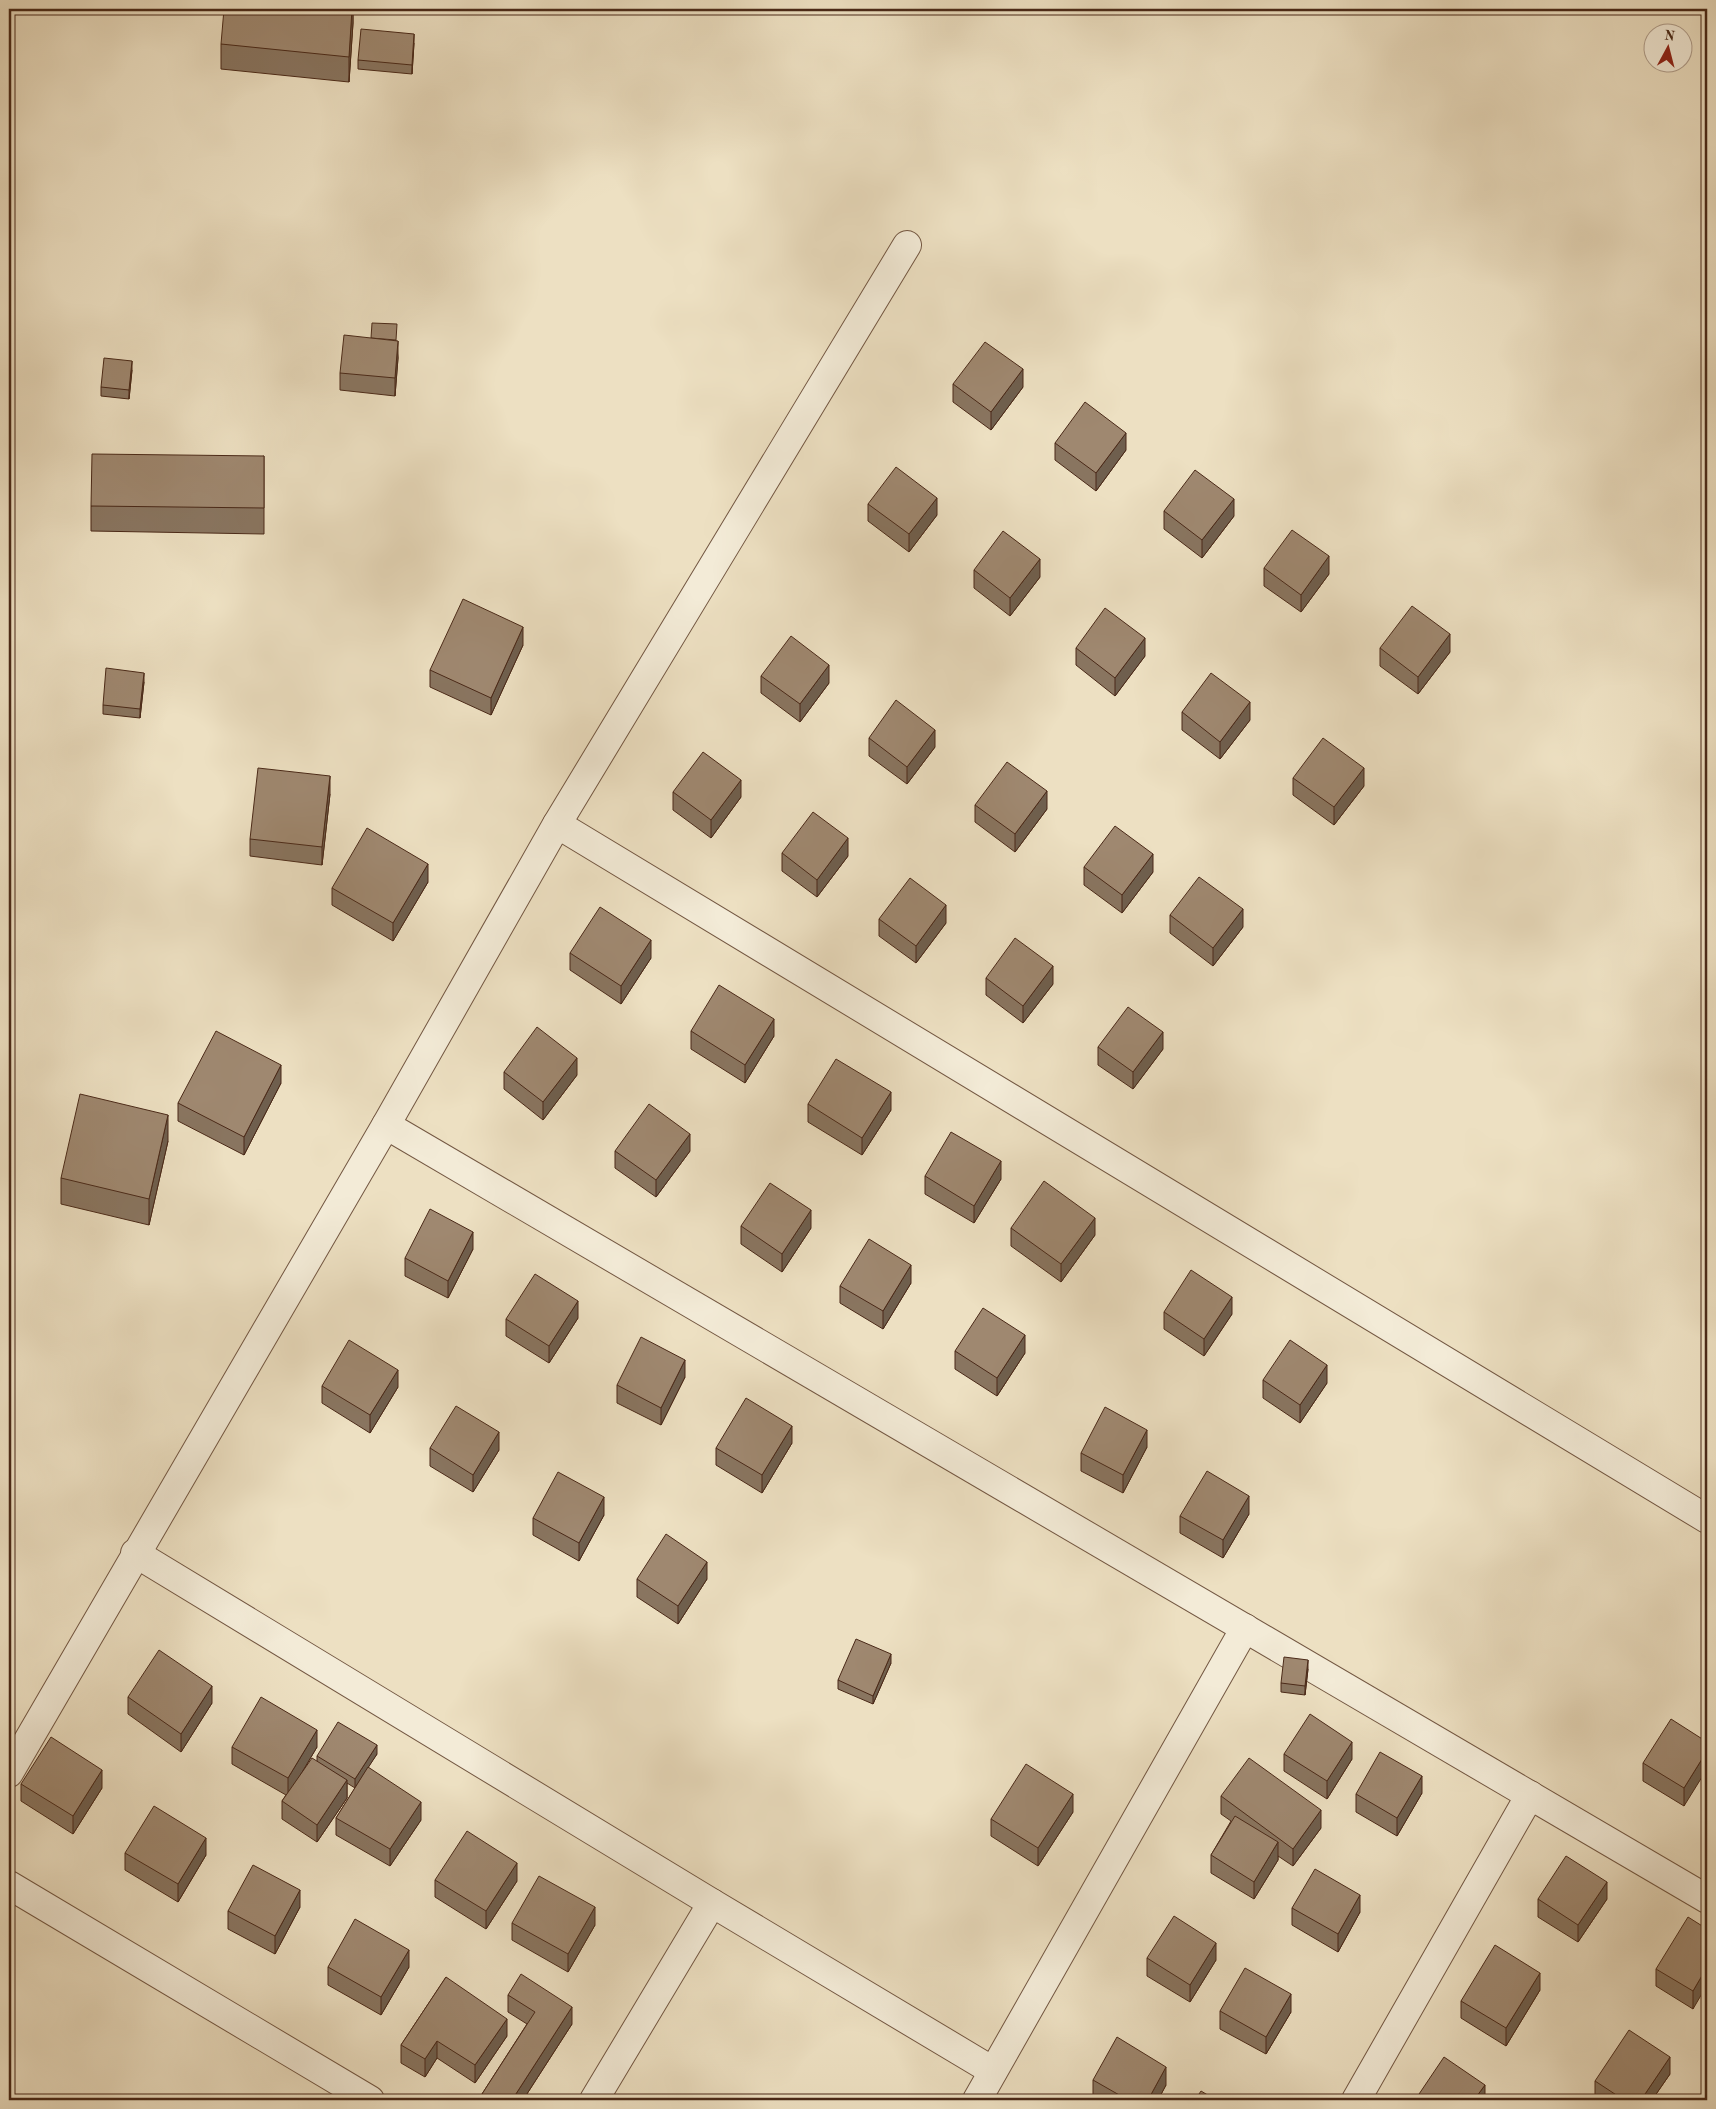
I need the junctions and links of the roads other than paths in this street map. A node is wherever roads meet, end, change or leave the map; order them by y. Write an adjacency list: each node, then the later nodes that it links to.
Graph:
1 (907, 245): 2 (street)
2 (557, 824): 3 (street); 4 (street)
3 (386, 1125): 5 (street); 6 (street)
4 (1707, 1519)
5 (135, 1553): 7 (street); 11 (street)
6 (1245, 1628): 8 (street); 12 (street)
7 (10, 1768)
8 (1530, 1796): 10 (street); 16 (street)
9 (9, 1885): 13 (street)
10 (1707, 1900)
11 (712, 1903): 12 (street); 14 (street)
12 (993, 2071): 15 (street)
13 (370, 2100)
14 (594, 2100)
15 (977, 2100)
16 (1356, 2100)

